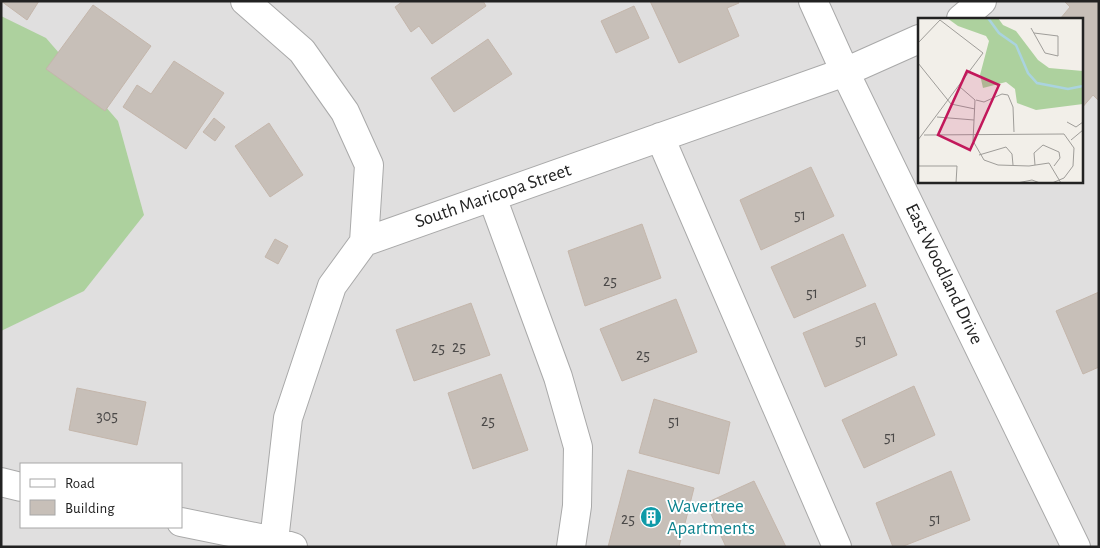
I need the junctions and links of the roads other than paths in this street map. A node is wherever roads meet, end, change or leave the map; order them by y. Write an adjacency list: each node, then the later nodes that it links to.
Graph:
1 (245, 1): 9 (street)
2 (813, 1): 6 (street, East Woodland Drive)
3 (982, 1): 4 (street)
4 (962, 18)
5 (918, 39): 6 (street, South Maricopa Street)
6 (845, 72): 7 (street, South Maricopa Street); 16 (street, East Woodland Drive)
7 (660, 137): 8 (street, South Maricopa Street); 15 (street)
8 (492, 197): 9 (street, South Maricopa Street); 14 (street)
9 (364, 242): 13 (street)
10 (1, 482): 11 (street)
11 (20, 487)
12 (182, 522): 13 (street)
13 (284, 544)
14 (571, 547)
15 (837, 547)
16 (1076, 547)

